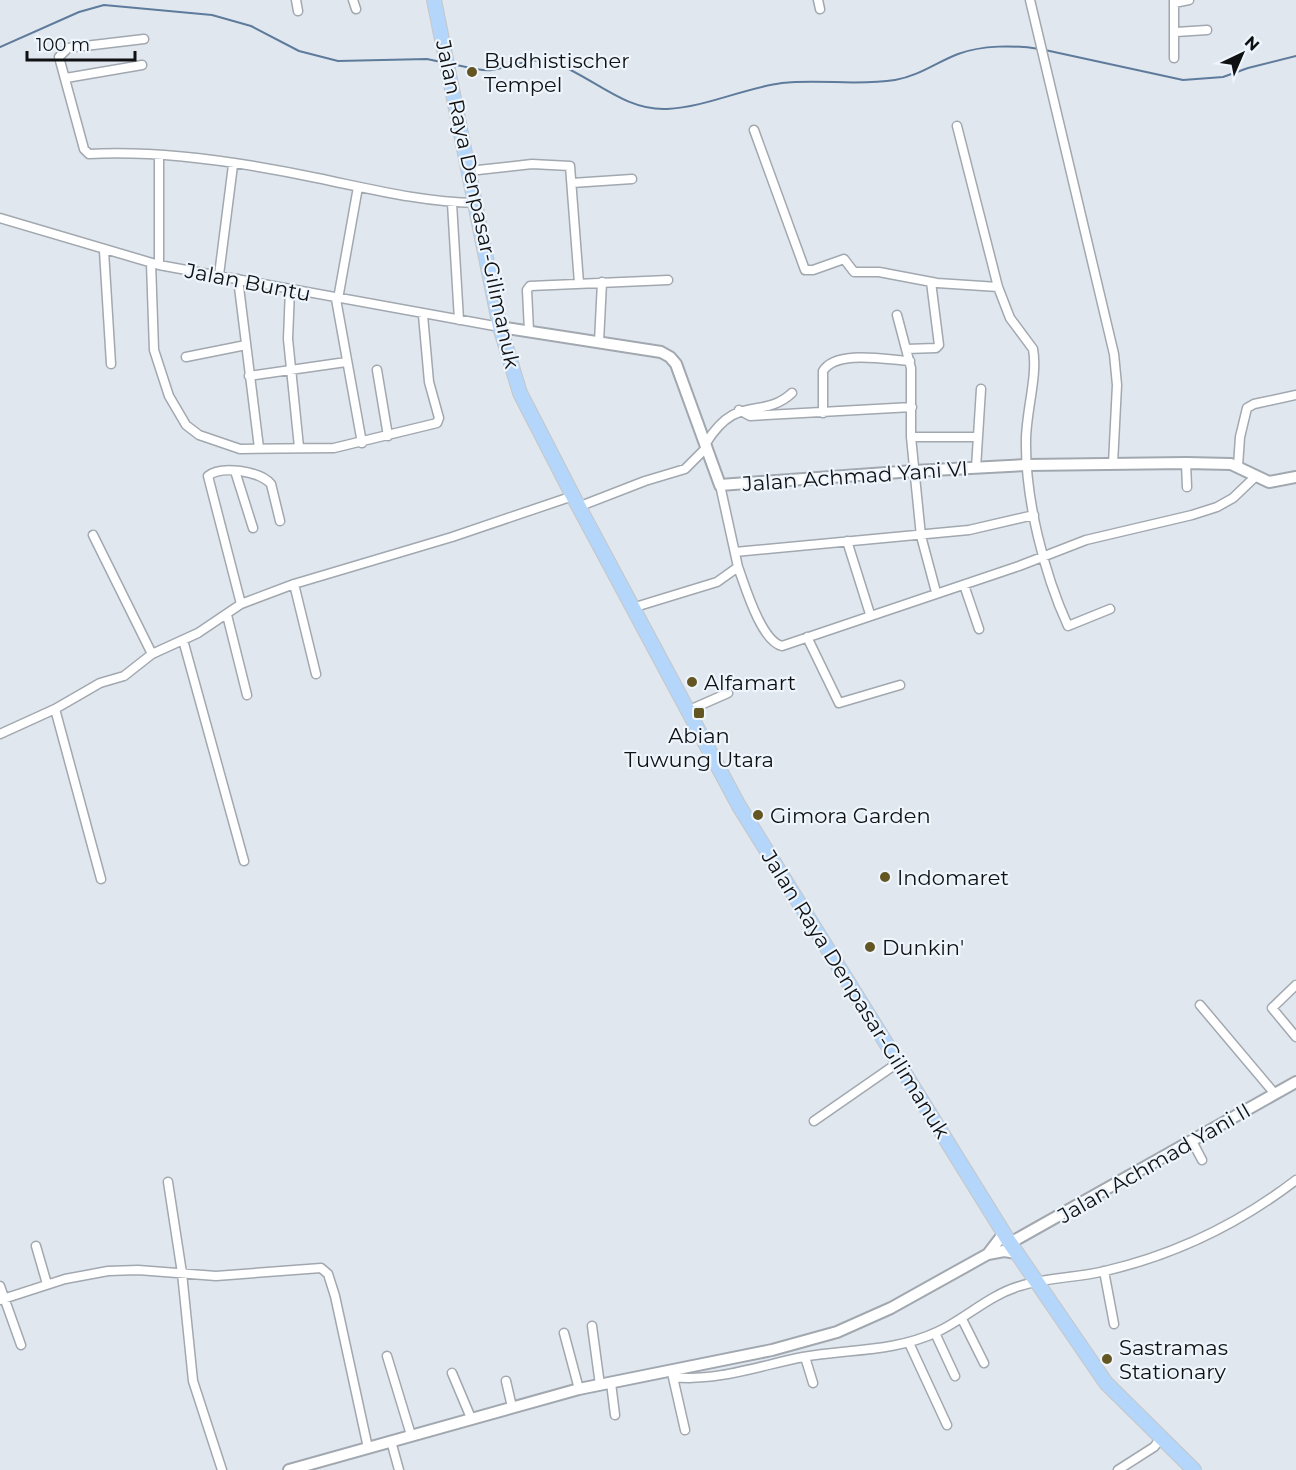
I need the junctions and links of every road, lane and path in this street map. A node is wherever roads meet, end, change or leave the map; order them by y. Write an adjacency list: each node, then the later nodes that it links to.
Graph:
1 (296, 0): 8 (street)
2 (353, 0): 7 (street)
3 (434, 0): 19 (highway, Jalan Raya Denpasar-Gilimanuk)
4 (1030, 0): 66 (street)
5 (1189, 0): 6 (street)
6 (1174, 1): 10 (street)
7 (356, 9)
8 (298, 11)
9 (1208, 30): 10 (street)
10 (1176, 32): 12 (street)
11 (144, 39): 14 (street)
12 (1174, 58)
13 (142, 65): 14 (street)
14 (66, 78): 17 (street)
15 (957, 126): 34 (street)
16 (754, 130): 32 (street)
17 (159, 156): 18 (street); 27 (street)
18 (233, 165): 22 (street); 28 (street)
19 (469, 171): 21 (street); 24 (highway, Jalan Raya Denpasar-Gilimanuk)
20 (632, 179): 21 (street)
21 (572, 183): 33 (street)
22 (358, 187): 23 (street); 36 (street)
23 (452, 203): 24 (street); 39 (street)
24 (476, 203): 40 (highway, Jalan Raya Denpasar-Gilimanuk)
25 (0, 218): 26 (street, Jalan Buntu)
26 (104, 251): 27 (street, Jalan Buntu); 48 (street)
27 (155, 264): 28 (street, Jalan Buntu); 63 (street)
28 (219, 275): 29 (street, Jalan Buntu)
29 (238, 279): 35 (street, Jalan Buntu); 43 (street)
30 (668, 280): 31 (street)
31 (602, 282): 33 (street); 42 (street)
32 (931, 282): 34 (street); 44 (street)
33 (579, 283): 41 (street)
34 (998, 287): 67 (street)
35 (290, 289): 36 (street, Jalan Buntu); 49 (street)
36 (337, 299): 37 (street, Jalan Buntu); 47 (street)
37 (423, 315): 39 (street, Jalan Buntu); 58 (street)
38 (897, 315): 44 (street)
39 (459, 320): 40 (street, Jalan Buntu)
40 (500, 327): 41 (street, Jalan Achmad Yani VI); 76 (highway, Jalan Raya Denpasar-Gilimanuk)
41 (530, 331): 42 (street, Jalan Achmad Yani VI)
42 (599, 342): 64 (street, Jalan Achmad Yani VI)
43 (246, 345): 45 (street); 51 (street)
44 (906, 350): 46 (street)
45 (186, 357)
46 (910, 361): 55 (street); 57 (street)
47 (346, 362): 49 (street); 61 (street)
48 (111, 364)
49 (292, 368): 51 (street); 62 (street)
50 (377, 370): 58 (street)
51 (249, 376): 63 (street)
52 (981, 389): 60 (street)
53 (792, 393): 56 (street)
54 (1296, 395): 68 (street)
55 (912, 407): 57 (street); 59 (street)
56 (742, 412): 57 (street); 64 (street)
57 (823, 413)
58 (387, 436): 61 (street)
59 (911, 437): 60 (street); 71 (street)
60 (976, 437): 69 (street)
61 (362, 442): 62 (street)
62 (299, 447): 63 (street)
63 (259, 448)
64 (708, 448): 74 (street, Jalan Achmad Yani VI); 76 (street)
65 (1186, 463): 66 (street, Jalan Achmad Yani VI); 68 (street, Jalan Achmad Yani VI); 75 (street)
66 (1113, 464): 67 (street, Jalan Achmad Yani VI)
67 (1027, 465): 69 (street, Jalan Achmad Yani VI); 77 (street)
68 (1238, 466): 72 (street, Jalan Achmad Yani VI)
69 (976, 468): 71 (street, Jalan Achmad Yani VI)
70 (235, 471): 78 (street); 79 (street); 89 (street)
71 (914, 471): 74 (street, Jalan Achmad Yani VI); 81 (street)
72 (1255, 477): 73 (street, Jalan Achmad Yani VI); 84 (street)
73 (1296, 477)
74 (720, 485): 83 (street)
75 (1187, 487)
76 (575, 502): 86 (street); 90 (highway, Jalan Raya Denpasar-Gilimanuk)
77 (1034, 515): 81 (street); 84 (street)
78 (280, 521)
79 (253, 528)
80 (93, 535): 97 (street)
81 (921, 536): 82 (street); 88 (street)
82 (847, 541): 83 (street); 92 (street)
83 (735, 552): 85 (street)
84 (1045, 556): 87 (street); 91 (street)
85 (738, 567): 90 (street); 95 (street)
86 (294, 584): 89 (street); 98 (street)
87 (964, 585): 88 (street); 94 (street)
88 (936, 592): 92 (street)
89 (241, 604): 93 (street)
90 (632, 608): 103 (highway, Jalan Raya Denpasar-Gilimanuk)
91 (1110, 609)
92 (870, 614): 95 (street)
93 (227, 615): 96 (street); 101 (street)
94 (979, 629)
95 (807, 637): 99 (street)
96 (183, 640): 97 (street); 105 (street)
97 (152, 654): 102 (street)
98 (316, 674)
99 (900, 685)
100 (728, 693): 103 (street)
101 (247, 695)
102 (55, 709): 104 (street); 106 (street)
103 (687, 711): 110 (highway, Jalan Raya Denpasar-Gilimanuk)
104 (0, 734)
105 (244, 861)
106 (101, 879)
107 (1296, 985): 109 (street)
108 (1200, 1005): 112 (street)
109 (1296, 1037)
110 (899, 1062): 113 (street); 118 (highway, Jalan Raya Denpasar-Gilimanuk)
111 (1296, 1082): 112 (street, Jalan Achmad Yani II)
112 (1275, 1094): 114 (street, Jalan Achmad Yani II)
113 (814, 1121)
114 (1192, 1141): 115 (street); 118 (street, Jalan Achmad Yani II)
115 (1202, 1160)
116 (1296, 1180): 121 (street)
117 (168, 1182): 122 (street)
118 (1010, 1243): 120 (street); 120 (street); 123 (highway, Jalan Raya Denpasar-Gilimanuk)
119 (36, 1245): 124 (street)
120 (988, 1254): 134 (street)
121 (1104, 1271): 123 (street); 128 (street)
122 (182, 1273): 124 (street); 154 (street); 155 (street)
123 (1038, 1282): 127 (street); 153 (highway, Jalan Raya Denpasar-Gilimanuk)
124 (47, 1284): 126 (street)
125 (0, 1286): 126 (street)
126 (2, 1299): 133 (street)
127 (962, 1319): 131 (street); 137 (street)
128 (1114, 1324)
129 (592, 1326): 144 (street)
130 (564, 1333): 145 (street)
131 (935, 1333): 132 (street); 141 (street)
132 (909, 1343): 136 (street); 149 (street)
133 (21, 1345)
134 (763, 1352): 138 (street); 140 (street)
135 (387, 1356): 151 (street)
136 (805, 1357): 138 (street); 143 (street)
137 (984, 1363)
138 (765, 1365): 140 (street)
139 (452, 1373): 148 (street)
140 (673, 1373): 144 (street); 150 (street)
141 (955, 1376)
142 (506, 1381): 146 (street)
143 (813, 1383)
144 (605, 1384): 145 (street); 147 (street)
145 (579, 1389): 146 (street)
146 (512, 1407): 148 (street)
147 (615, 1415)
148 (471, 1418): 151 (street)
149 (947, 1425)
150 (685, 1430)
151 (411, 1435): 152 (street)
152 (391, 1441): 154 (street); 157 (street)
153 (1168, 1444): 158 (street); 159 (highway, Jalan Raya Denpasar-Gilimanuk)
154 (368, 1448): 156 (street)
155 (222, 1470)
156 (289, 1470)
157 (399, 1470)
158 (1118, 1470)
159 (1194, 1470)

